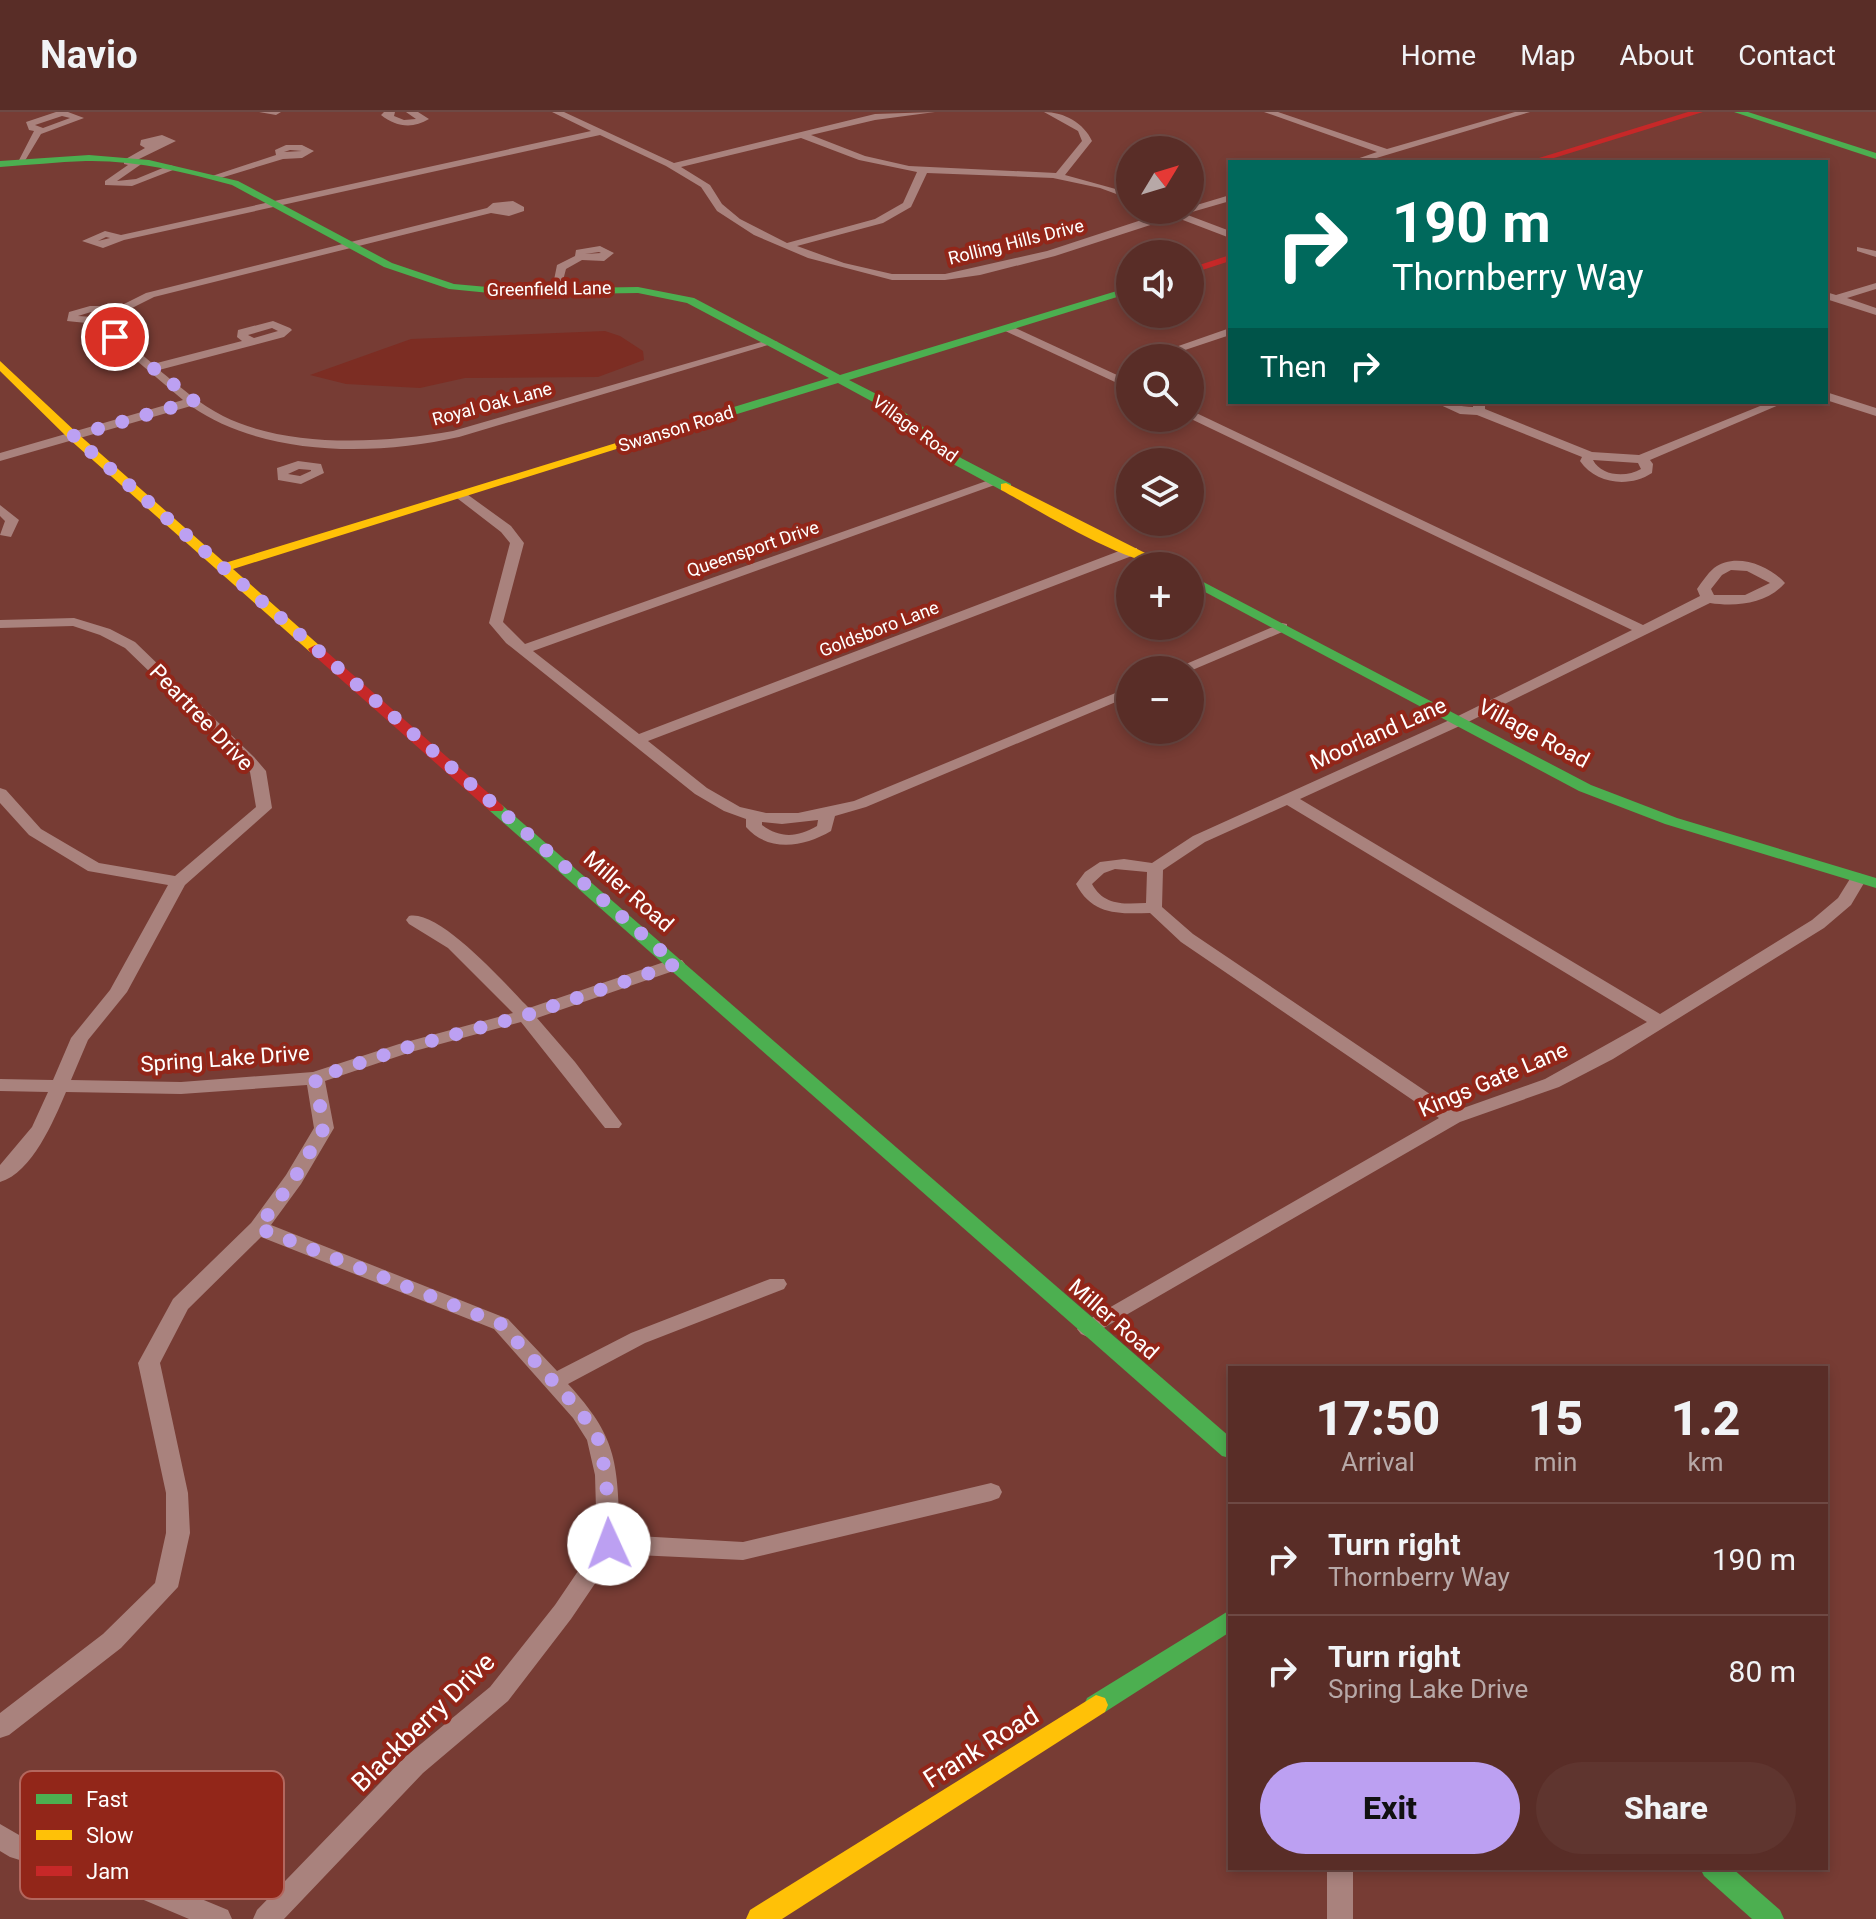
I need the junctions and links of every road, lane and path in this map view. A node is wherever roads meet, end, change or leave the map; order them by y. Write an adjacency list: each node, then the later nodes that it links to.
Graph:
1 (264, 112): 2 (street)
2 (276, 112)
3 (390, 112): 4 (street)
4 (411, 112)
5 (557, 112): 13 (street, Rolling Hills Drive)
6 (930, 112): 14 (street)
7 (1049, 112): 28 (street)
8 (1269, 112): 16 (street)
9 (1525, 112): 16 (street)
10 (1698, 112): 21 (street)
11 (1739, 112): 19 (street)
12 (43, 131): 23 (street)
13 (601, 132): 18 (street); 25 (street, Rolling Hills Drive)
14 (802, 135): 25 (street); 27 (street)
15 (153, 147): 24 (street)
16 (1387, 152): 20 (street)
17 (282, 156): 29 (street)
18 (497, 156): 22 (street); 22 (street)
19 (1876, 156)
20 (1360, 160)
21 (1538, 160)
22 (473, 162): 32 (street)
23 (6, 163): 24 (street, Greenfield Lane)
24 (132, 163): 26 (street, Greenfield Lane); 26 (street)
25 (673, 166): 40 (street, Rolling Hills Drive)
26 (170, 168): 29 (street, Greenfield Lane)
27 (923, 170): 28 (street); 40 (street)
28 (1060, 174): 30 (street)
29 (214, 177): 32 (street, Greenfield Lane)
30 (1116, 192)
31 (1228, 199): 33 (street, Rolling Hills Drive)
32 (273, 204): 38 (street); 39 (street, Greenfield Lane)
33 (1204, 206)
34 (491, 210): 39 (street)
35 (1134, 224): 40 (street, Rolling Hills Drive)
36 (1202, 224): 37 (street)
37 (1228, 234)
38 (121, 238)
39 (351, 245): 47 (street, Greenfield Lane); 50 (street)
40 (787, 246)
41 (1861, 249): 42 (street)
42 (1876, 254)
43 (580, 257): 47 (street)
44 (1228, 259): 45 (street)
45 (1204, 266)
46 (1876, 286): 49 (street)
47 (556, 288): 56 (street, Greenfield Lane)
48 (1116, 294): 53 (street, Swanson Road)
49 (1830, 298): 51 (street)
50 (122, 309): 52 (street); 52 (street)
51 (1876, 312)
52 (111, 322): 59 (street, Royal Oak Lane)
53 (1007, 328): 60 (street); 61 (street, Swanson Road)
54 (1228, 332): 57 (street)
55 (252, 342): 59 (street)
56 (772, 342): 61 (street, Greenfield Lane); 70 (street, Royal Oak Lane)
57 (1191, 344)
58 (0, 364): 69 (street, Miller Road)
59 (152, 368): 63 (street, Royal Oak Lane)
60 (1116, 374)
61 (838, 379): 73 (street, Village Road); 74 (street, Swanson Road)
62 (1828, 397): 67 (street)
63 (194, 401): 69 (street); 70 (street, Royal Oak Lane)
64 (1443, 404): 66 (street)
65 (1775, 404): 66 (street)
66 (1479, 406)
67 (1876, 412)
68 (1204, 421): 83 (street)
69 (73, 436): 71 (street); 78 (street, Miller Road)
70 (325, 440): 72 (street)
71 (0, 457)
72 (306, 464)
73 (997, 482): 77 (street, Village Road); 84 (street, Queensport Drive)
74 (459, 495): 78 (street, Swanson Road); 84 (street)
75 (0, 509): 76 (street)
76 (6, 534)
77 (1132, 551): 88 (street, Goldsboro Lane)
78 (223, 568): 96 (street, Miller Road)
79 (1204, 586): 82 (street, Village Road)
80 (1708, 598): 83 (street, Moorland Lane)
81 (0, 624): 93 (street, Peartree Drive)
82 (1282, 627): 85 (street); 87 (street, Village Road)
83 (1641, 629): 87 (street, Moorland Lane)
84 (521, 650): 88 (street)
85 (1204, 660)
86 (1116, 697): 88 (street)
87 (1459, 721): 90 (street, Moorland Lane); 92 (street, Village Road)
88 (637, 740)
89 (0, 793): 93 (street)
90 (1287, 798): 91 (street, Moorland Lane); 98 (street)
91 (1155, 868): 94 (street); 94 (street)
92 (1868, 880): 98 (street, Kings Gate Lane)
93 (178, 882): 101 (street, Peartree Drive)
94 (1154, 908): 102 (street)
95 (415, 920): 97 (street)
96 (676, 964): 97 (street, Spring Lake Drive); 107 (street, Miller Road)
97 (527, 1015): 99 (street, Spring Lake Drive); 103 (street)
98 (1660, 1022): 102 (street, Kings Gate Lane)
99 (315, 1078): 101 (street, Spring Lake Drive); 105 (street)
100 (0, 1085): 101 (street, Spring Lake Drive)
101 (57, 1088): 104 (street, Peartree Drive)
102 (1453, 1118): 107 (street, Kings Gate Lane)
103 (612, 1124)
104 (0, 1175)
105 (258, 1228): 108 (street); 113 (street)
106 (777, 1284): 108 (street)
107 (1088, 1329): 109 (street, Miller Road)
108 (554, 1382): 111 (street)
109 (1228, 1448)
110 (991, 1492): 111 (street)
111 (609, 1544): 120 (street, Blackberry Drive)
112 (1228, 1621): 121 (street, Frank Road)
113 (0, 1727)
114 (0, 1836): 115 (street)
115 (20, 1849)
116 (1340, 1870): 122 (street)
117 (1715, 1870): 123 (street)
118 (172, 1899): 119 (street)
119 (219, 1919)
120 (266, 1919)
121 (759, 1919)
122 (1340, 1919)
123 (1771, 1919)

